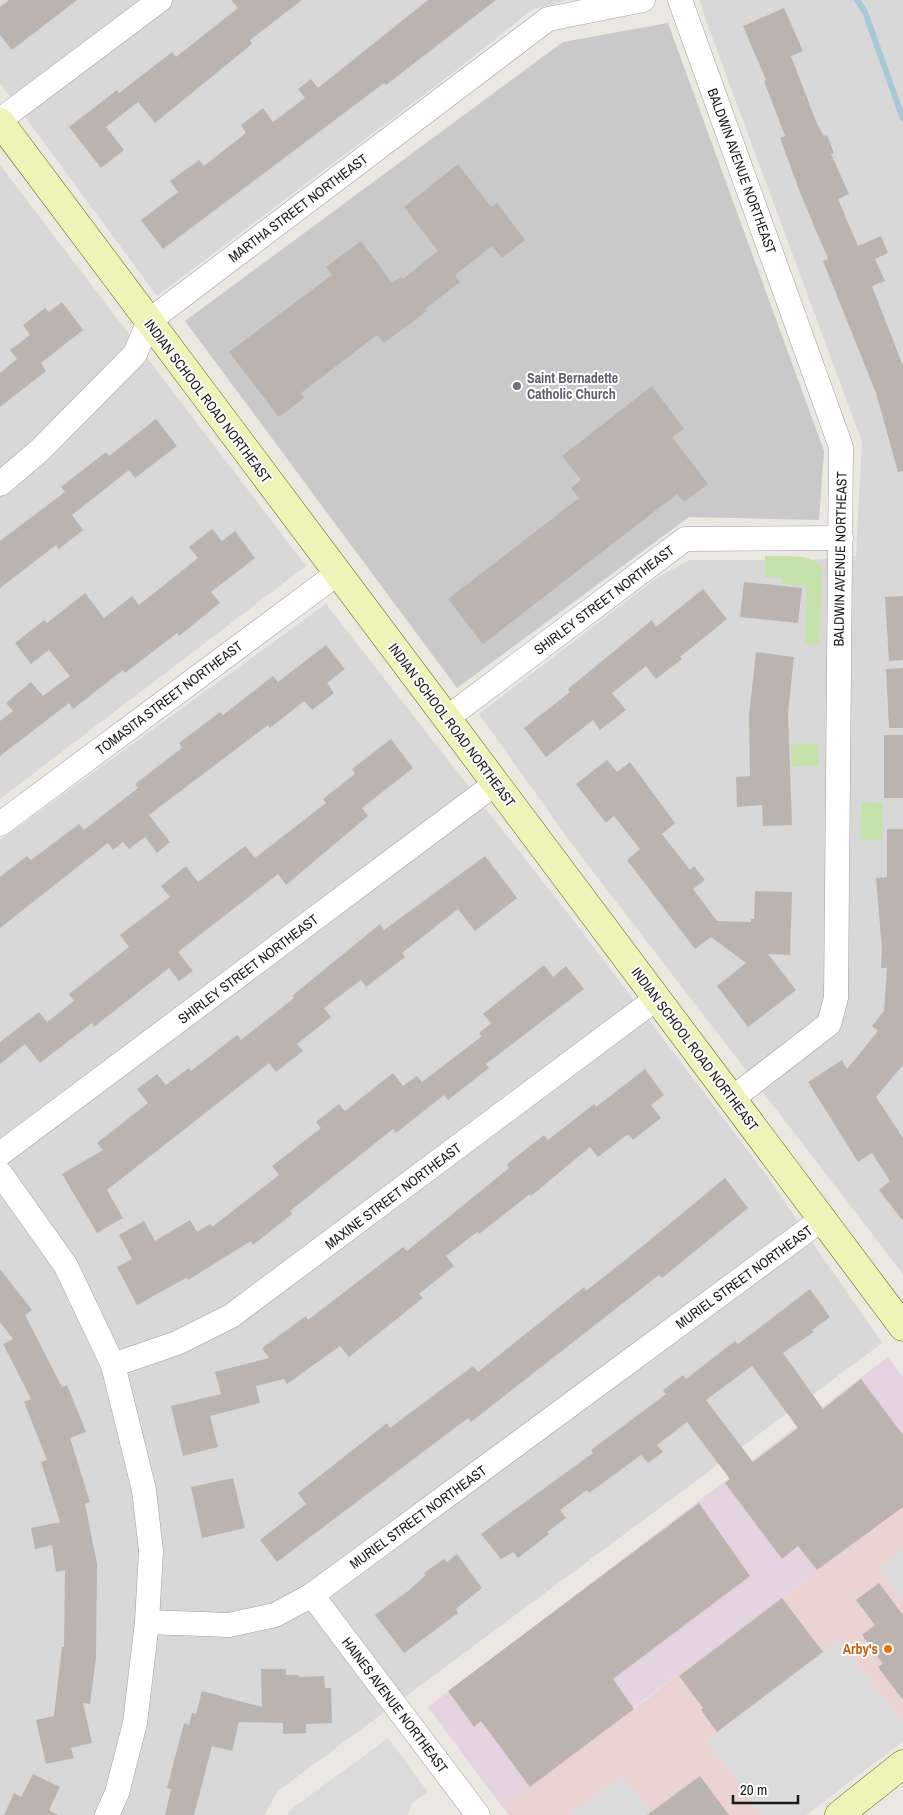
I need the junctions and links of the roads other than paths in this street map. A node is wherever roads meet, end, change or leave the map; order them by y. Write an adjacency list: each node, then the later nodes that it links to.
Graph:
1 (160, 0): 4 (street)
2 (643, 0): 5 (street, MARTHA STREET NORTHEAST)
3 (680, 0): 7 (street, BALDWIN AVENUE NORTHEAST)
4 (0, 121): 5 (street, INDIAN SCHOOL ROAD NORTHEAST)
5 (149, 321): 6 (street, MARTHA STREET NORTHEAST); 8 (street, INDIAN SCHOOL ROAD NORTHEAST)
6 (0, 484)
7 (841, 538): 9 (street, SHIRLEY STREET NORTHEAST); 13 (street, BALDWIN AVENUE NORTHEAST)
8 (338, 573): 9 (street, INDIAN SCHOOL ROAD NORTHEAST); 11 (street, TOMASITA STREET NORTHEAST)
9 (447, 718): 10 (street, INDIAN SCHOOL ROAD NORTHEAST)
10 (496, 783): 12 (street, INDIAN SCHOOL ROAD NORTHEAST); 14 (street, SHIRLEY STREET NORTHEAST)
11 (0, 824)
12 (657, 998): 13 (street, INDIAN SCHOOL ROAD NORTHEAST); 18 (street, MAXINE STREET NORTHEAST)
13 (733, 1098): 16 (street, INDIAN SCHOOL ROAD NORTHEAST)
14 (0, 1154)
15 (0, 1173): 18 (street)
16 (821, 1220): 17 (street, INDIAN SCHOOL ROAD NORTHEAST); 19 (street, MURIEL STREET NORTHEAST)
17 (903, 1327)
18 (113, 1365): 20 (street)
19 (312, 1596): 20 (street, MURIEL STREET NORTHEAST); 23 (street, HAINES AVENUE NORTHEAST)
20 (147, 1622): 22 (street)
21 (903, 1764): 24 (street)
22 (107, 1815)
23 (478, 1815)
24 (839, 1815)

